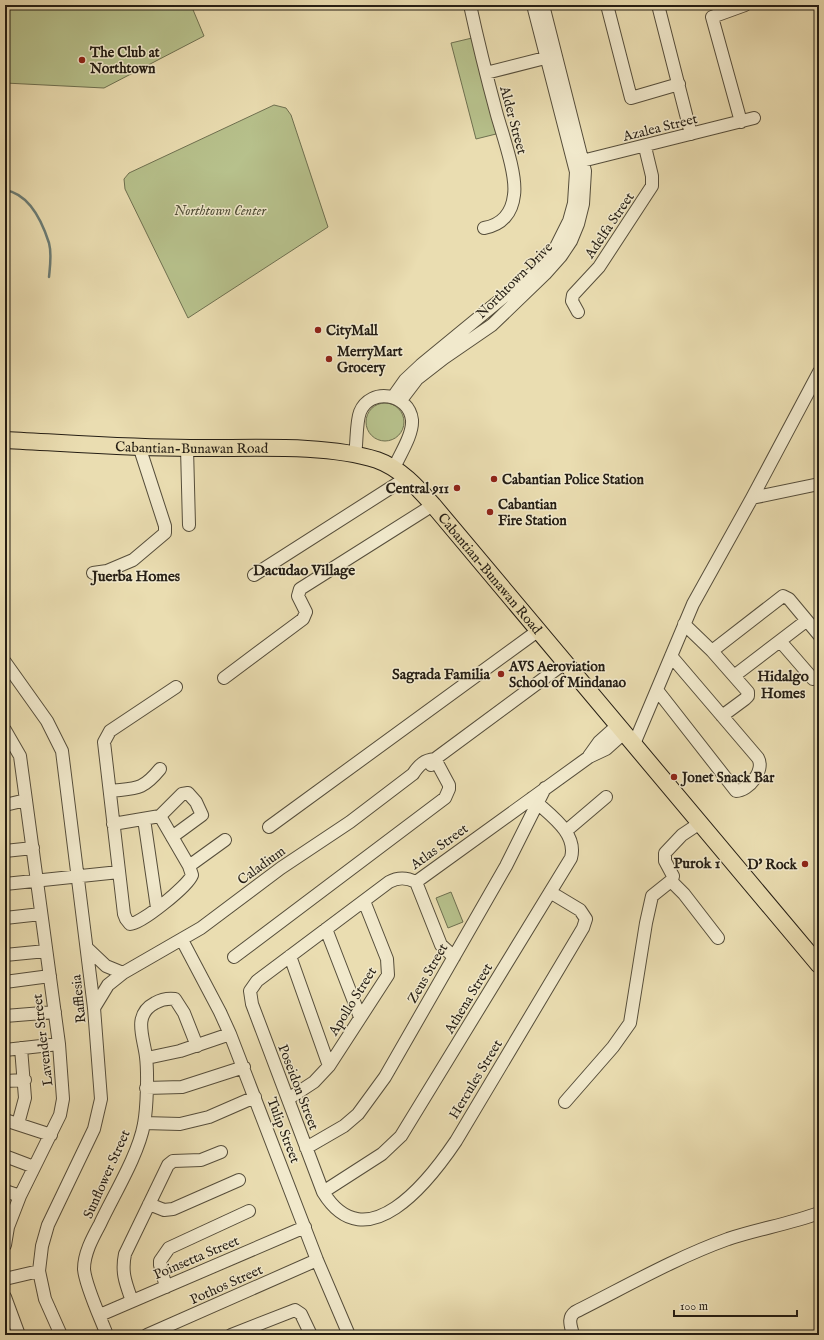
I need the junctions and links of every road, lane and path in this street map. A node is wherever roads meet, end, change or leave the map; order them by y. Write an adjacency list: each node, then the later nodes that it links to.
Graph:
1 (470, 5): 8 (street, Alder Street)
2 (533, 5): 7 (street, Northtown Drive)
3 (543, 5): 7 (street, Northtown Drive)
4 (607, 5): 9 (street)
5 (658, 5): 9 (street)
6 (745, 5): 11 (street)
7 (551, 56): 8 (street); 14 (street, Northtown Drive)
8 (486, 73): 15 (street, Alder Street)
9 (679, 84): 12 (street)
10 (754, 118): 11 (street, Azalea Street)
11 (741, 122): 12 (street, Azalea Street)
12 (691, 134): 13 (street, Azalea Street)
13 (645, 147): 14 (street, Azalea Street); 16 (street, Adelfa Street)
14 (578, 163): 18 (street, Northtown Drive)
15 (484, 228)
16 (578, 312)
17 (819, 372): 25 (street)
18 (397, 399): 22 (street); 23 (street)
19 (5, 440): 20 (main road, Cabantian-Bunawan Road)
20 (139, 446): 21 (main road, Cabantian-Bunawan Road); 28 (street)
21 (187, 448): 22 (main road, Cabantian-Bunawan Road); 27 (street)
22 (355, 455): 23 (main road, Cabantian-Bunawan Road)
23 (400, 473): 26 (main road, Cabantian-Bunawan Road); 29 (street)
24 (819, 484): 25 (street)
25 (752, 498): 31 (street)
26 (433, 505): 32 (main road, Cabantian-Bunawan Road); 40 (street)
27 (188, 525)
28 (93, 573)
29 (254, 575)
30 (806, 621): 33 (street); 34 (street); 35 (street)
31 (684, 624): 35 (street); 36 (street)
32 (539, 630): 38 (main road, Cabantian-Bunawan Road); 58 (street)
33 (819, 635)
34 (780, 641): 39 (street); 41 (street)
35 (712, 650): 39 (street)
36 (671, 656): 43 (street); 44 (street)
37 (5, 662): 66 (street, Rafflesia)
38 (566, 662): 46 (main road, Cabantian-Bunawan Road); 47 (street, Caladium)
39 (734, 676): 44 (street)
40 (224, 678)
41 (813, 679)
42 (176, 687): 49 (street)
43 (657, 690): 44 (street); 46 (street)
44 (722, 716)
45 (5, 730): 51 (street, Lavender Street)
46 (626, 734): 52 (street, Zeus Street); 56 (main road, Cabantian-Bunawan Road)
47 (435, 759): 78 (street, Caladium); 83 (street)
48 (160, 769): 49 (street)
49 (110, 791): 57 (street)
50 (606, 797): 59 (street)
51 (26, 800): 53 (street); 62 (street, Lavender Street)
52 (535, 800): 59 (street, Athena Street); 68 (street, Atlas Street); 84 (street, Zeus Street)
53 (5, 805)
54 (160, 816): 55 (street); 60 (street); 60 (street)
55 (144, 819): 57 (street); 73 (street)
56 (700, 823): 85 (main road, Cabantian-Bunawan Road); 107 (street)
57 (113, 824): 65 (street)
58 (269, 826)
59 (566, 831): 71 (street, Athena Street)
60 (172, 837): 64 (street)
61 (225, 840): 64 (street)
62 (32, 848): 63 (street); 67 (street, Lavender Street)
63 (5, 851)
64 (189, 866): 73 (street)
65 (119, 872): 66 (street); 73 (street)
66 (78, 876): 67 (street); 79 (street, Rafflesia)
67 (37, 880): 70 (street); 74 (street, Lavender Street)
68 (416, 882): 72 (street, Atlas Street); 84 (street)
69 (672, 882): 77 (street)
70 (5, 884)
71 (550, 892): 118 (street, Athena Street); 118 (street, Hercules Street)
72 (364, 901): 76 (street, Atlas Street); 93 (street, Apollo Street)
73 (157, 908)
74 (41, 914): 75 (street); 80 (street, Lavender Street)
75 (5, 918)
76 (326, 929): 82 (street, Atlas Street); 93 (street)
77 (718, 938)
78 (182, 940): 86 (street, Caladium); 94 (street, Tulip Street)
79 (87, 948): 86 (street); 90 (street, Rafflesia)
80 (46, 951): 81 (street); 87 (street, Lavender Street)
81 (5, 955)
82 (290, 956): 89 (street, Atlas Street); 100 (street)
83 (234, 957)
84 (454, 957): 112 (street, Zeus Street)
85 (819, 965)
86 (123, 973): 90 (street, Caladium)
87 (50, 976): 88 (street); 91 (street, Lavender Street)
88 (5, 982)
89 (250, 991): 106 (street, Poseidon Street)
90 (94, 1008): 127 (street, Rafflesia)
91 (55, 1012): 92 (street); 95 (street, Lavender Street)
92 (5, 1016)
93 (360, 1016): 100 (street, Apollo Street)
94 (230, 1034): 96 (street); 101 (street, Tulip Street)
95 (59, 1044): 97 (street); 111 (street, Lavender Street)
96 (197, 1046): 99 (street); 99 (street, Sunflower Street)
97 (22, 1048): 98 (street); 102 (street)
98 (5, 1050)
99 (147, 1058): 104 (street, Sunflower Street)
100 (329, 1066): 106 (street, Apollo Street)
101 (244, 1067): 104 (street); 105 (street, Tulip Street)
102 (25, 1080): 103 (street); 109 (street)
103 (5, 1081)
104 (146, 1088): 110 (street, Sunflower Street)
105 (255, 1097): 110 (street); 124 (street, Tulip Street)
106 (288, 1099): 112 (street, Poseidon Street)
107 (565, 1102)
108 (5, 1120): 109 (street)
109 (18, 1124): 111 (street)
110 (144, 1124): 132 (street, Sunflower Street)
111 (51, 1135): 115 (street, Lavender Street)
112 (306, 1148): 118 (street, Poseidon Street)
113 (221, 1152): 120 (street)
114 (5, 1156): 115 (street)
115 (34, 1167): 119 (street, Lavender Street)
116 (240, 1180): 120 (street)
117 (5, 1191): 119 (street)
118 (323, 1192)
119 (20, 1196): 123 (street, Lavender Street)
120 (149, 1204): 130 (street)
121 (250, 1211): 129 (street)
122 (819, 1213): 140 (street)
123 (7, 1226): 125 (street, Lavender Street)
124 (305, 1227): 126 (street, Tulip Street); 129 (street, Poinsetta Street)
125 (5, 1244)
126 (317, 1260): 136 (street, Pothos Street); 139 (street, Tulip Street)
127 (39, 1271): 128 (street); 134 (street, Rafflesia)
128 (5, 1279)
129 (166, 1287): 130 (street, Poinsetta Street)
130 (132, 1301): 132 (street, Poinsetta Street)
131 (6, 1305): 133 (street)
132 (100, 1315): 135 (street, Sunflower Street)
133 (19, 1335)
134 (61, 1335)
135 (107, 1335)
136 (147, 1335)
137 (231, 1335): 138 (street)
138 (311, 1335)
139 (349, 1335)
140 (573, 1335)

